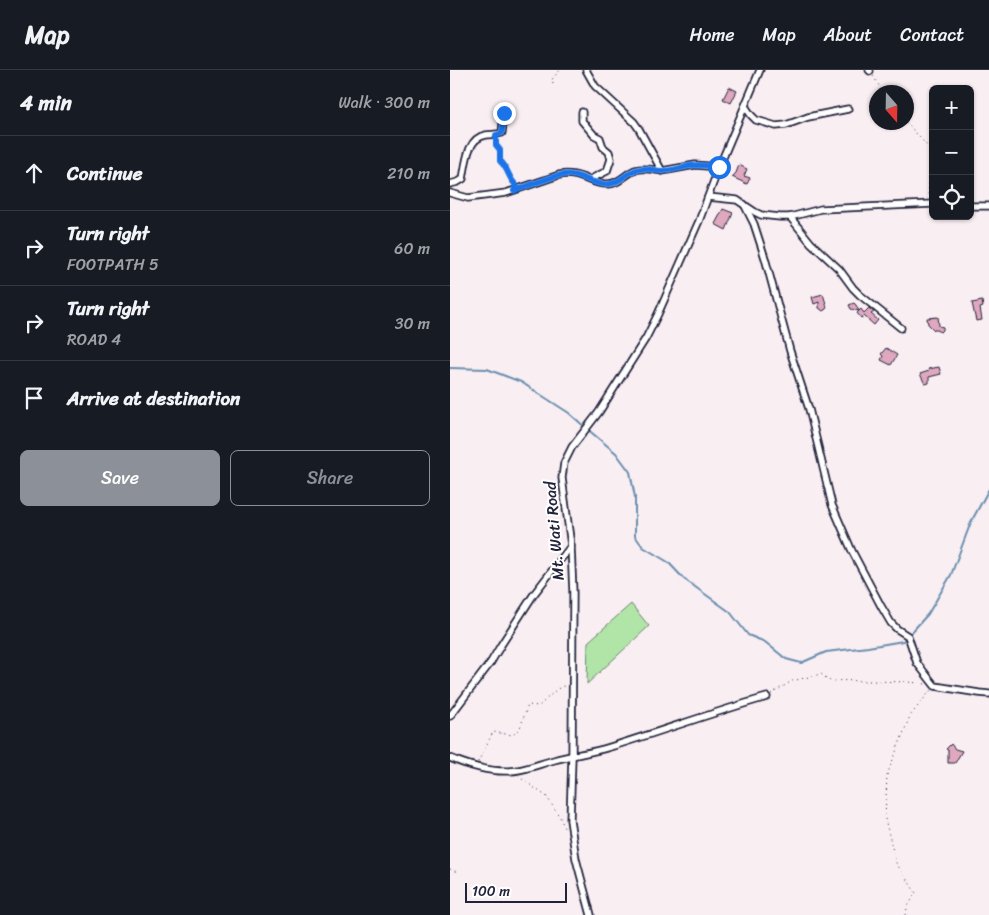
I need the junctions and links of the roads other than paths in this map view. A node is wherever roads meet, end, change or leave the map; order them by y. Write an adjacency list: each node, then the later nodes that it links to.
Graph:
1 (586, 70): 8 (street)
2 (760, 70): 3 (street, Mt. Wati Road)
3 (745, 106): 4 (street); 7 (street, Mt. Wati Road)
4 (848, 109)
5 (582, 112): 9 (street)
6 (504, 113): 10 (street)
7 (719, 167): 8 (street); 12 (street, Mt. Wati Road)
8 (662, 171): 9 (street)
9 (589, 180): 11 (street)
10 (451, 181)
11 (450, 193)
12 (708, 197): 13 (street); 19 (street, Mt. Wati Road)
13 (744, 204): 17 (street); 20 (street)
14 (929, 204): 17 (street)
15 (974, 206): 16 (street)
16 (989, 206)
17 (790, 216): 18 (street)
18 (901, 328)
19 (571, 546): 22 (street); 23 (street, Mt. Wati Road)
20 (989, 694)
21 (766, 697): 23 (street)
22 (450, 716)
23 (572, 757): 24 (street); 25 (street, Mt. Wati Road)
24 (450, 758)
25 (591, 915)

